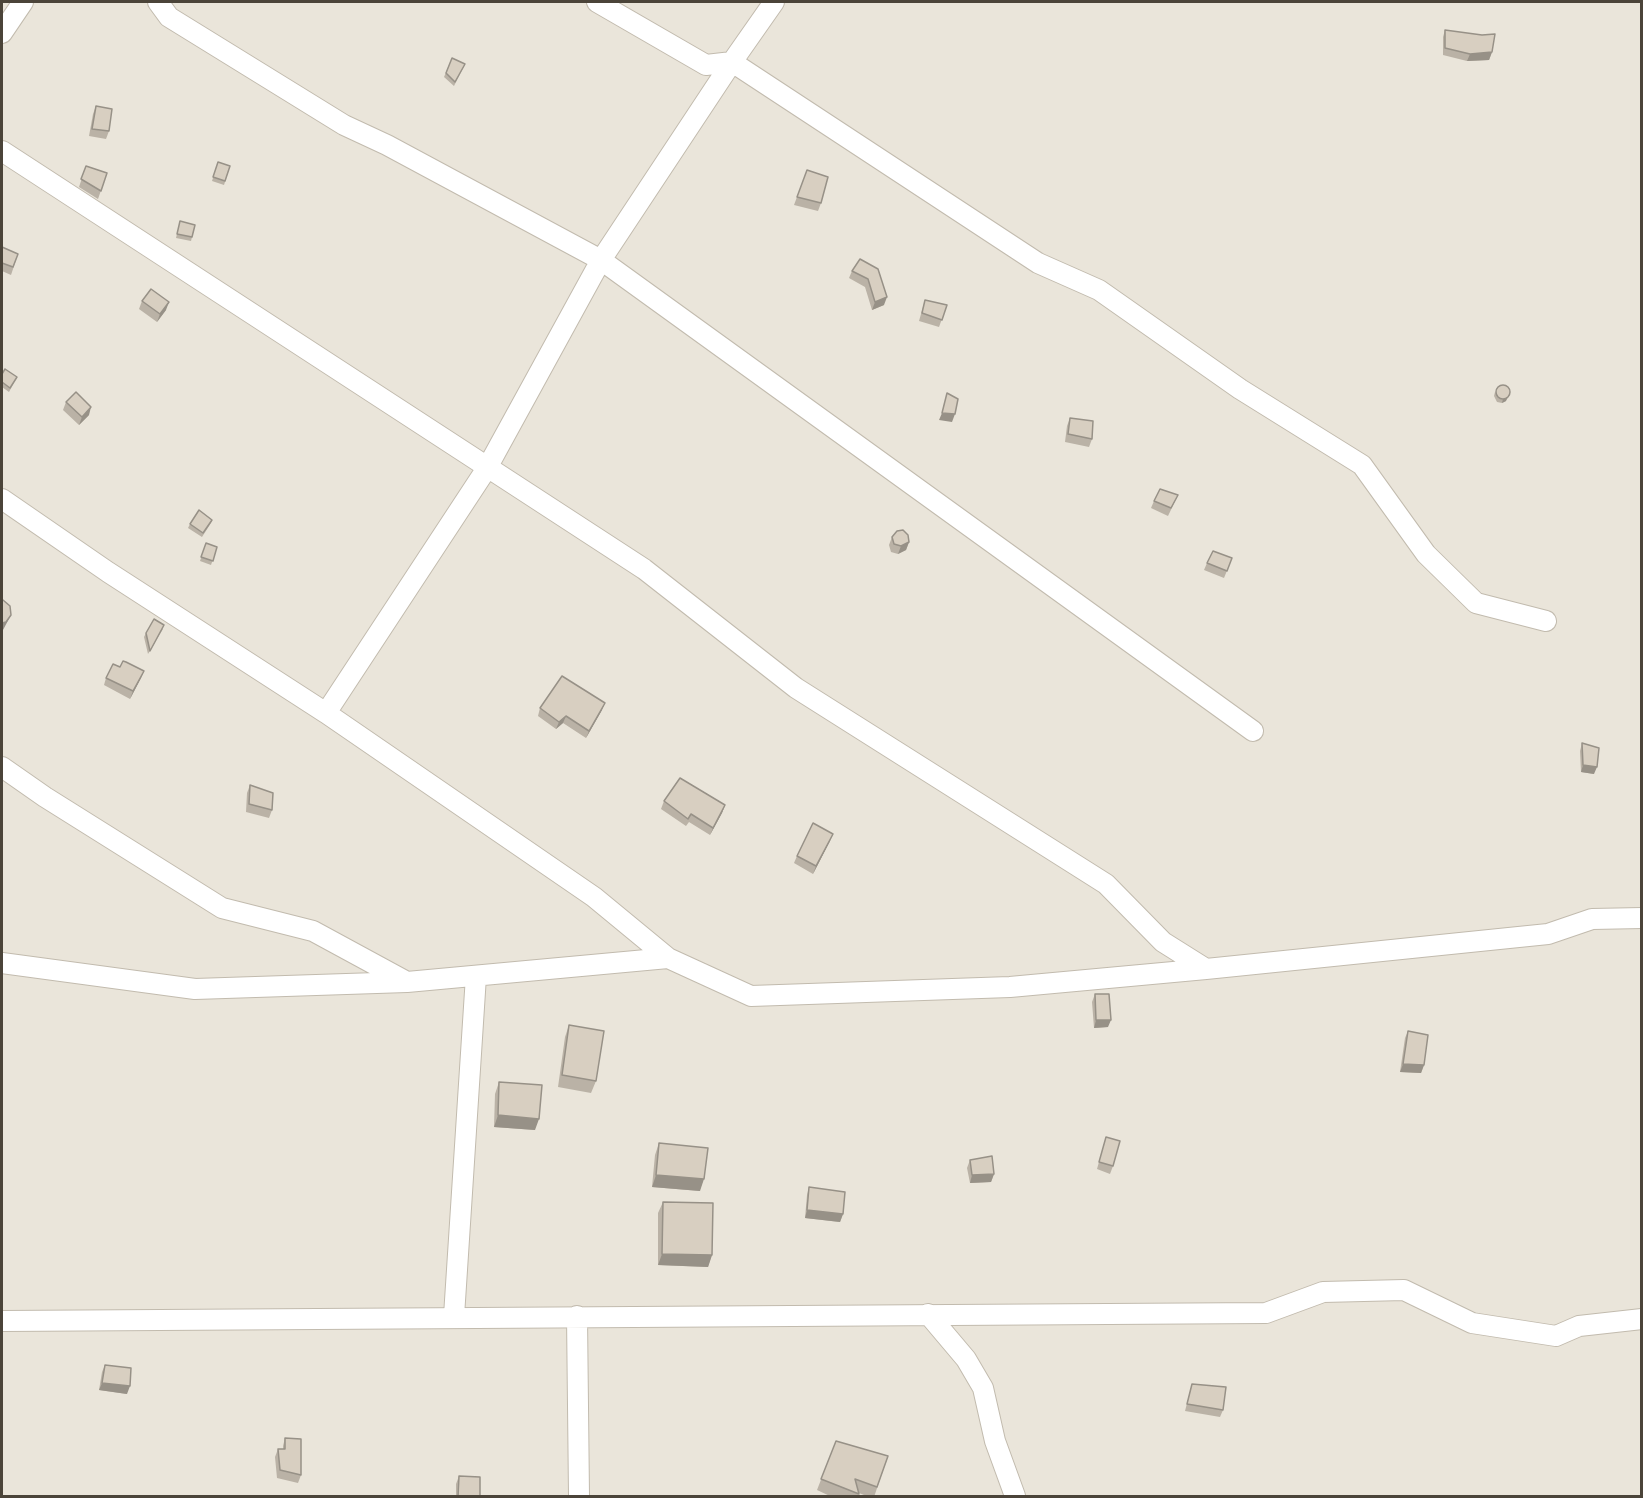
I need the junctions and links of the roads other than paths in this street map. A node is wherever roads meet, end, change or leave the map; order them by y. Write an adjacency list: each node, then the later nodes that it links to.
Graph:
1 (23, 2): 5 (street)
2 (158, 2): 8 (street)
3 (597, 2): 6 (street)
4 (774, 2): 6 (street)
5 (2, 33)
6 (732, 62): 8 (street); 11 (street)
7 (2, 151): 9 (street)
8 (601, 260): 9 (street); 13 (street)
9 (487, 468): 12 (street); 18 (street)
10 (2, 499): 12 (street)
11 (1546, 621)
12 (326, 713): 16 (street)
13 (1253, 731)
14 (2, 767): 20 (street)
15 (1641, 918): 18 (street)
16 (668, 958): 18 (street); 19 (street)
17 (2, 963): 20 (street)
18 (1206, 969)
19 (476, 976): 20 (street); 22 (street)
20 (406, 982)
21 (928, 1314): 23 (street); 24 (street); 27 (street)
22 (454, 1316): 23 (street); 25 (street)
23 (577, 1316): 26 (street)
24 (1641, 1319)
25 (2, 1321)
26 (579, 1497)
27 (1015, 1497)

